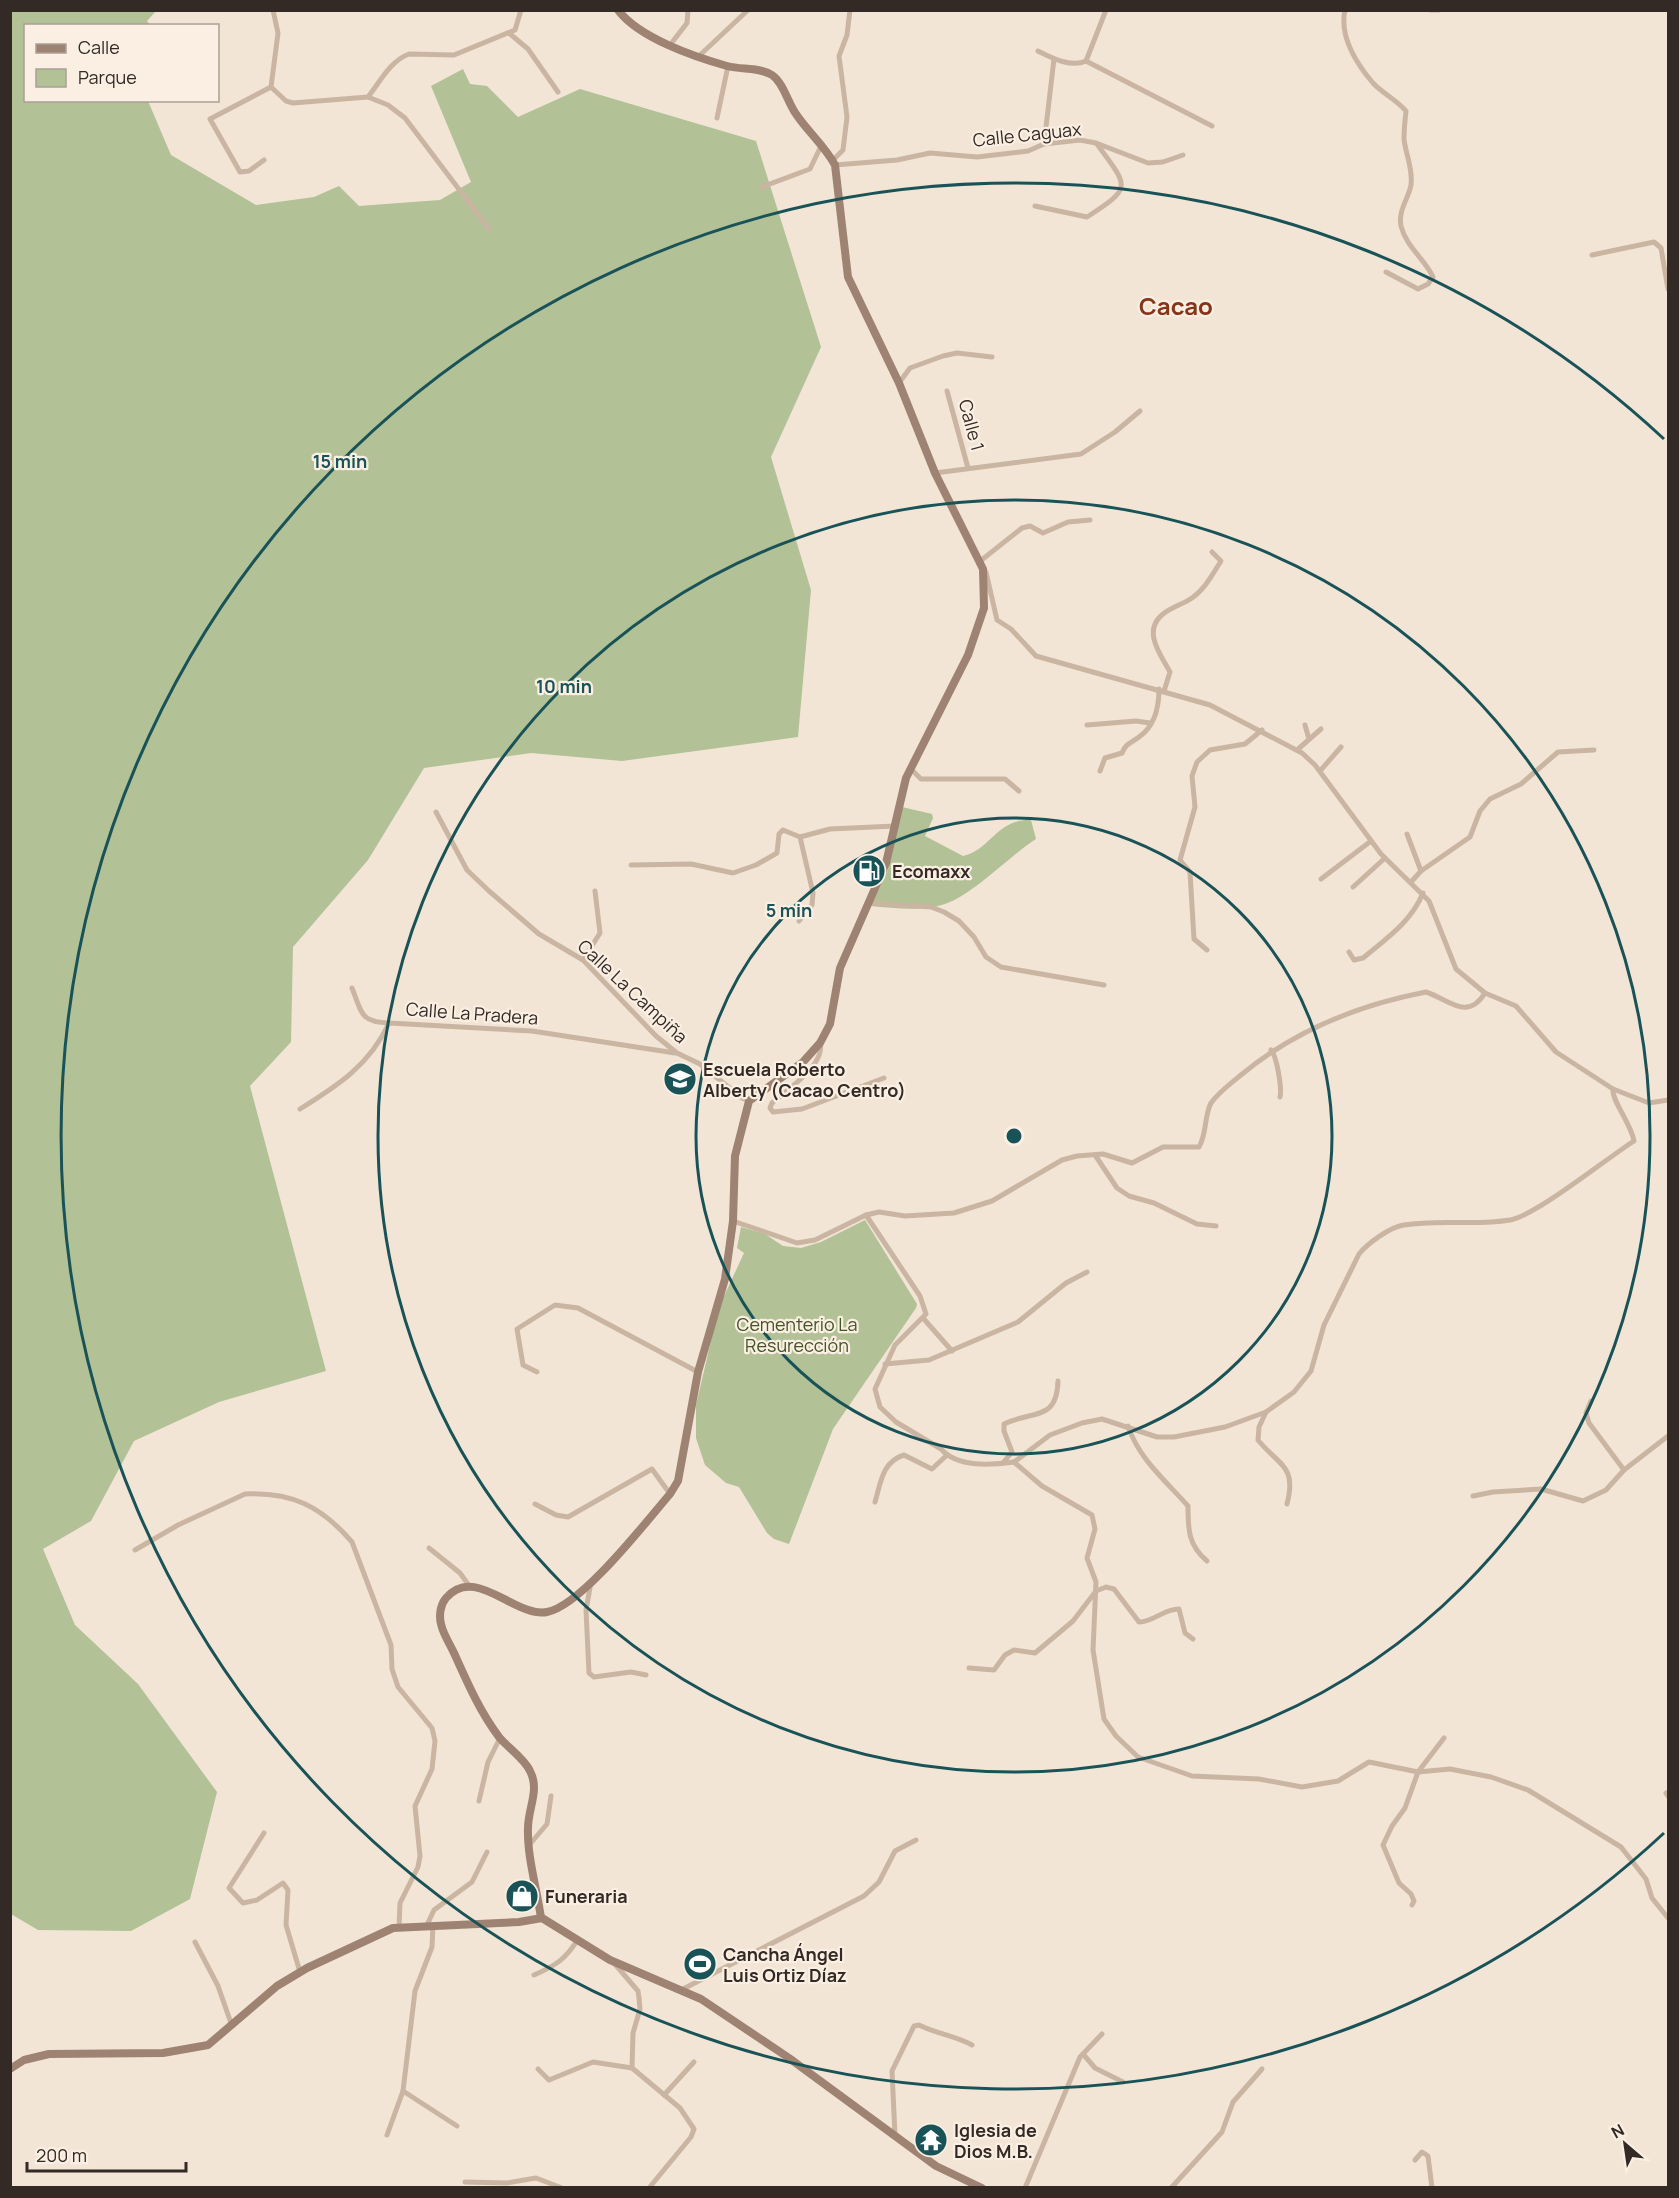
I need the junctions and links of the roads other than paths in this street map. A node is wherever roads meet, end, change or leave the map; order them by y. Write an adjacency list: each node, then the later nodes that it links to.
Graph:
1 (273, 10): 18 (street)
2 (521, 10): 11 (street)
3 (618, 10): 12 (street)
4 (688, 10): 12 (street)
5 (748, 10): 14 (street)
6 (850, 10): 28 (street)
7 (1106, 10): 16 (street)
8 (1345, 10): 33 (street)
9 (1430, 10): 10 (street)
10 (1439, 10)
11 (509, 33): 19 (street); 20 (street)
12 (670, 45): 14 (street)
13 (1038, 51): 15 (street)
14 (699, 56): 17 (street)
15 (1054, 59): 16 (street); 25 (street)
16 (1086, 61): 22 (street)
17 (728, 66): 21 (street); 24 (street)
18 (271, 87): 20 (street); 27 (street)
19 (558, 92)
20 (368, 97): 31 (street)
21 (717, 118)
22 (1212, 126)
23 (1096, 143): 25 (street, Calle Caguax); 26 (street, Calle Caguax); 30 (street)
24 (822, 144): 28 (street); 29 (street)
25 (1044, 144): 28 (street, Calle Caguax)
26 (1183, 155)
27 (264, 160)
28 (834, 162): 36 (street)
29 (762, 187)
30 (1035, 206)
31 (489, 229)
32 (1593, 255): 34 (street)
33 (1386, 272)
34 (1668, 289)
35 (992, 357): 36 (street)
36 (899, 383): 40 (street)
37 (947, 391): 39 (street, Calle 1)
38 (1140, 411): 39 (street)
39 (968, 468): 40 (street)
40 (936, 473): 43 (street)
41 (1090, 520): 43 (street)
42 (1212, 552): 44 (street)
43 (983, 568): 44 (street); 54 (street)
44 (1162, 690): 45 (street); 49 (street)
45 (1150, 723): 46 (street); 55 (street)
46 (1087, 725)
47 (1305, 725): 50 (street)
48 (1321, 729): 50 (street)
49 (1262, 730): 52 (street); 73 (street)
50 (1310, 739): 52 (street)
51 (1341, 747): 56 (street)
52 (1297, 750): 56 (street)
53 (1594, 750): 65 (street)
54 (911, 769): 57 (street); 59 (street)
55 (1100, 771)
56 (1320, 771): 62 (street)
57 (1020, 791)
58 (436, 812): 75 (street, Calle La Campiña)
59 (895, 826): 61 (street); 71 (street)
60 (1407, 834): 65 (street)
61 (800, 837): 64 (street); 72 (street)
62 (1371, 841): 63 (street); 66 (street)
63 (1385, 858): 67 (street); 68 (street)
64 (631, 865)
65 (1421, 871): 67 (street)
66 (1321, 879)
67 (1411, 882): 70 (street)
68 (1353, 887)
69 (595, 891): 75 (street)
70 (1423, 893): 74 (street); 78 (street)
71 (869, 903): 76 (street); 80 (street)
72 (799, 921)
73 (1207, 950)
74 (1349, 952)
75 (583, 960): 82 (street, Calle La Campiña)
76 (1104, 986)
77 (351, 988): 79 (street)
78 (1485, 993): 81 (street); 84 (street)
79 (389, 1023): 82 (street, Calle La Pradera); 88 (street, Calle La Pradera)
80 (820, 1042): 83 (street); 87 (street)
81 (1271, 1050): 85 (street); 89 (street)
82 (676, 1053): 87 (street, Calle La Campiña)
83 (884, 1078)
84 (1613, 1089): 86 (street); 101 (street)
85 (1280, 1098)
86 (1668, 1100)
87 (749, 1101): 91 (street)
88 (300, 1109)
89 (1095, 1155): 90 (street); 92 (street)
90 (866, 1215): 91 (street); 94 (street)
91 (734, 1221): 98 (street)
92 (1216, 1226)
93 (1087, 1272): 95 (street)
94 (923, 1318): 95 (street); 96 (street)
95 (952, 1351): 96 (street)
96 (885, 1364): 104 (street)
97 (537, 1372): 98 (street)
98 (698, 1372): 108 (street)
99 (1058, 1382): 106 (street)
100 (1591, 1401): 107 (street)
101 (1266, 1412): 102 (street); 112 (street)
102 (1128, 1426): 105 (street); 115 (street)
103 (1668, 1436): 107 (street)
104 (947, 1455): 106 (street); 110 (street)
105 (1014, 1462): 106 (street); 118 (street)
106 (1003, 1463)
107 (1624, 1470): 109 (street)
108 (670, 1494): 111 (street); 116 (street)
109 (1473, 1496)
110 (875, 1502)
111 (535, 1504)
112 (1287, 1504)
113 (429, 1548): 117 (street)
114 (135, 1550): 135 (street)
115 (1207, 1561)
116 (591, 1582): 117 (street); 121 (street)
117 (470, 1587): 122 (street)
118 (1096, 1591): 119 (street); 120 (street); 124 (street)
119 (1193, 1639)
120 (969, 1668)
121 (646, 1675)
122 (500, 1738): 126 (street); 129 (street)
123 (1444, 1738): 124 (street)
124 (1418, 1772): 131 (street); 133 (street)
125 (551, 1796): 129 (street)
126 (479, 1801)
127 (264, 1833): 139 (street)
128 (916, 1840): 141 (street)
129 (530, 1844): 132 (street)
130 (487, 1852): 134 (street)
131 (1412, 1905)
132 (541, 1918): 134 (street); 136 (street)
133 (1668, 1918)
134 (430, 1925): 135 (street); 152 (street)
135 (399, 1928): 139 (street)
136 (578, 1939): 138 (street); 140 (street)
137 (195, 1942): 142 (street)
138 (610, 1960): 141 (street); 147 (street)
139 (300, 1972): 142 (street)
140 (534, 1975)
141 (683, 1989): 156 (street)
142 (232, 2027): 148 (street)
143 (1102, 2034): 145 (street)
144 (972, 2045): 156 (street)
145 (1083, 2054): 151 (street); 163 (street)
146 (694, 2062): 153 (street)
147 (632, 2068): 149 (street); 153 (street)
148 (10, 2069)
149 (538, 2069)
150 (1262, 2069): 164 (street)
151 (1123, 2082)
152 (403, 2091): 154 (street); 155 (street)
153 (664, 2095): 161 (street)
154 (457, 2126)
155 (387, 2135)
156 (895, 2135): 159 (street)
157 (1415, 2160): 165 (street)
158 (465, 2182): 160 (street)
159 (963, 2185): 162 (street)
160 (562, 2187)
161 (649, 2187)
162 (982, 2187)
163 (1025, 2187)
164 (1171, 2187)
165 (1432, 2187)

